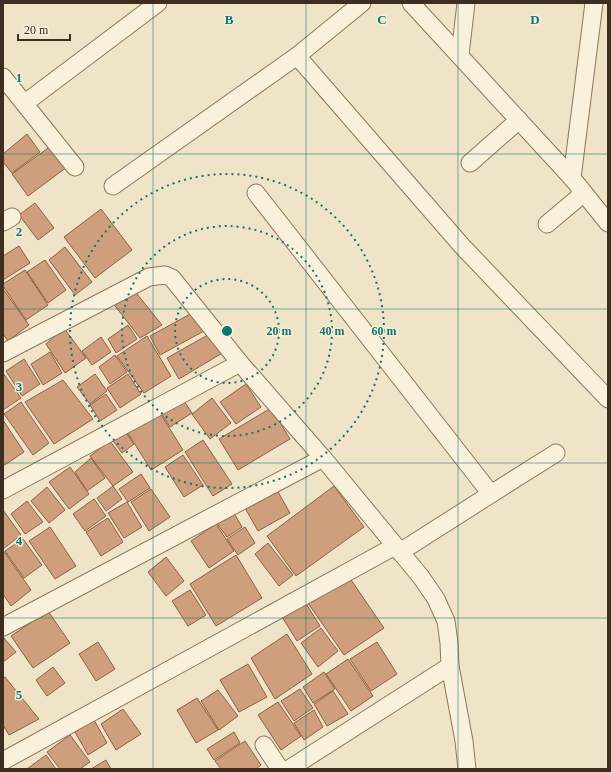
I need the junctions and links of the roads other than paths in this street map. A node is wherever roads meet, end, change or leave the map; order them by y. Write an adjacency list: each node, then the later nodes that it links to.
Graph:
1 (158, 3): 9 (street)
2 (362, 3): 7 (street)
3 (411, 3): 6 (street)
4 (466, 3): 6 (street)
5 (594, 3): 13 (street)
6 (460, 55): 10 (street)
7 (297, 56): 14 (street); 21 (street)
8 (3, 77): 9 (street)
9 (25, 103): 12 (street)
10 (519, 120): 11 (street); 13 (street)
11 (470, 163)
12 (75, 167)
13 (572, 178): 15 (street)
14 (113, 186)
15 (584, 193): 17 (street); 18 (street)
16 (256, 194): 25 (street)
17 (608, 223)
18 (547, 224)
19 (3, 353): 20 (street)
20 (240, 363): 23 (street); 24 (street)
21 (608, 399)
22 (556, 453): 25 (street)
23 (323, 458): 26 (street); 27 (street)
24 (3, 490)
25 (491, 494): 26 (street)
26 (398, 549): 28 (street); 30 (street)
27 (3, 627)
28 (450, 666): 32 (street); 33 (street)
29 (264, 745): 31 (street)
30 (3, 761)
31 (280, 769)
32 (289, 769)
33 (467, 769)

